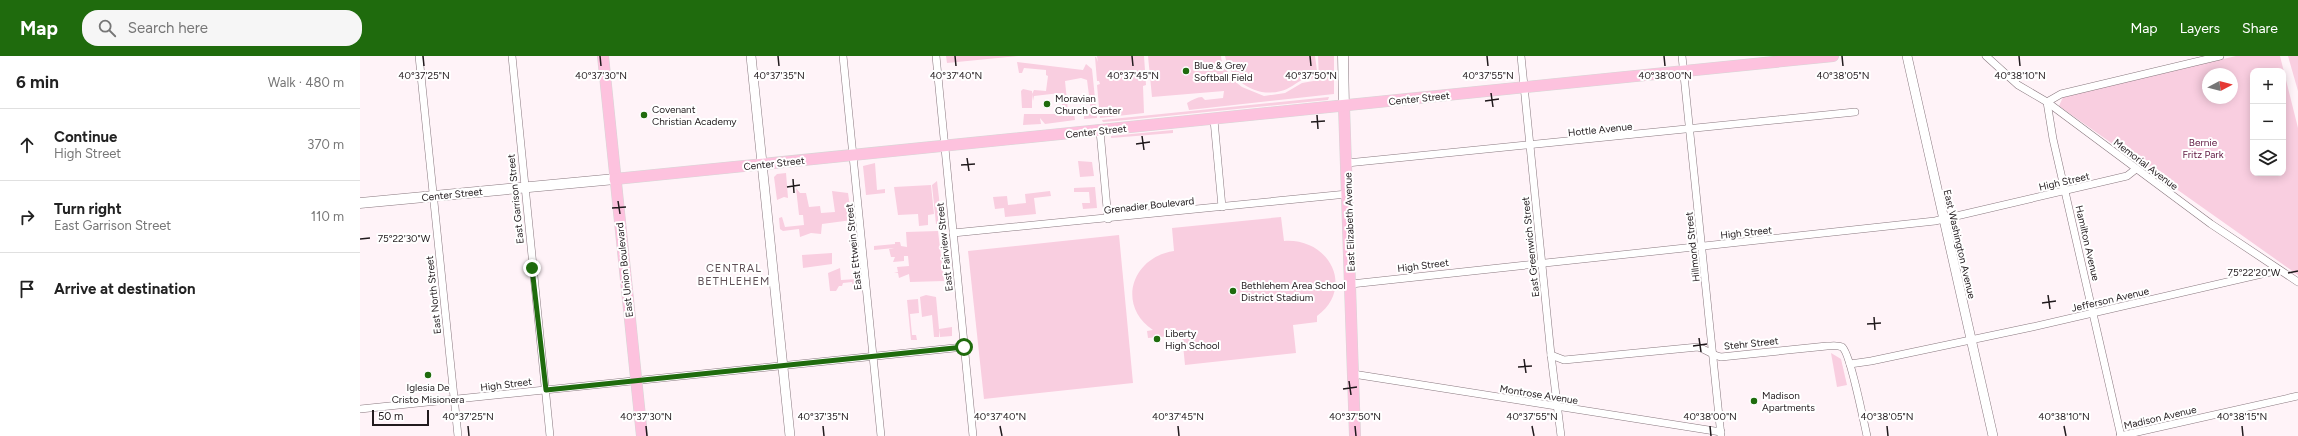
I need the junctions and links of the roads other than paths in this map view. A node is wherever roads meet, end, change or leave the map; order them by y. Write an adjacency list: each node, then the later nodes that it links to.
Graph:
1 (419, 56): 32 (street, East North Street)
2 (512, 56): 29 (street, East Garrison Street)
3 (603, 56): 28 (main road, East Union Boulevard)
4 (751, 56): 26 (street)
5 (843, 56): 24 (street, East Ettwein Street)
6 (936, 56): 23 (street, East Fairview Street)
7 (1343, 56): 17 (main road, East Elizabeth Avenue)
8 (1521, 56): 15 (street, East Greenwich Street)
9 (1682, 56): 14 (street, Hillmond Street)
10 (1833, 56): 14 (main road, Center Street)
11 (1907, 56): 36 (street, East Washington Avenue)
12 (1986, 56): 16 (street, Memorial Avenue)
13 (2220, 56): 16 (street)
14 (1684, 71): 15 (main road, Center Street); 21 (street, Hillmond Street)
15 (1524, 88): 17 (main road, Center Street); 22 (street, East Greenwich Street)
16 (2047, 102): 27 (street, Memorial Avenue); 30 (street, Hamilton Avenue)
17 (1344, 106): 19 (main road, Center Street); 25 (main road, East Elizabeth Avenue)
18 (1855, 112): 21 (street, Hottle Avenue)
19 (1214, 120): 20 (main road, Center Street); 34 (street)
20 (1100, 130): 23 (main road, Center Street); 35 (street)
21 (1689, 130): 22 (street, Hottle Avenue); 38 (street, Hillmond Street)
22 (1530, 146): 25 (street, Hottle Avenue); 39 (street, East Greenwich Street)
23 (944, 147): 24 (main road, Center Street); 37 (street, East Fairview Street)
24 (853, 155): 26 (main road, Center Street); 48 (street, East Ettwein Street)
25 (1347, 163): 31 (main road, East Elizabeth Avenue)
26 (761, 165): 28 (main road, Center Street); 50 (street)
27 (2136, 169): 30 (street, High Street); 40 (street, Memorial Avenue)
28 (615, 179): 29 (main road, Center Street); 52 (main road, East Union Boulevard)
29 (524, 187): 32 (main road, Center Street); 53 (street, East Garrison Street)
30 (2065, 191): 36 (street, High Street); 43 (street, Hamilton Avenue)
31 (1348, 194): 34 (street, Grenadier Boulevard); 42 (main road, East Elizabeth Avenue)
32 (433, 196): 33 (main road, Center Street); 55 (street, East North Street)
33 (360, 203)
34 (1222, 207): 35 (street, Grenadier Boulevard)
35 (1108, 219): 37 (street, Grenadier Boulevard)
36 (1944, 220): 38 (street, High Street); 44 (street, East Washington Avenue)
37 (953, 233): 45 (street, East Fairview Street)
38 (1702, 247): 39 (street, High Street); 47 (street, Hillmond Street)
39 (1542, 262): 42 (street, High Street); 46 (street, East Greenwich Street)
40 (2279, 270): 41 (street, Memorial Avenue); 43 (street, Jefferson Avenue)
41 (2298, 282)
42 (1351, 284): 51 (main road, East Elizabeth Avenue)
43 (2093, 313): 44 (street, Jefferson Avenue); 69 (street, Hamilton Avenue)
44 (1971, 340): 49 (street, Jefferson Avenue); 68 (street, East Washington Avenue)
45 (964, 347): 48 (street, High Street); 64 (street, East Fairview Street)
46 (1551, 355): 47 (street, Stehr Street); 56 (street, East Greenwich Street)
47 (1713, 355): 49 (street, Stehr Street); 58 (street, Hillmond Street)
48 (874, 357): 50 (street, High Street); 63 (street, East Ettwein Street)
49 (1850, 364): 67 (street, Stehr Street)
50 (783, 367): 52 (street, High Street); 62 (street)
51 (1354, 374): 56 (street, Montrose Avenue); 65 (main road, East Elizabeth Avenue)
52 (636, 380): 53 (street, High Street); 61 (main road, East Union Boulevard)
53 (546, 390): 55 (street, High Street); 60 (street, East Garrison Street)
54 (2298, 396): 69 (street, Madison Avenue)
55 (455, 400): 57 (street, High Street); 59 (street, East North Street)
56 (1558, 408): 58 (street, Montrose Avenue); 66 (street, East Greenwich Street)
57 (360, 410)
58 (1721, 434)
59 (458, 436)
60 (550, 436)
61 (642, 436)
62 (790, 436)
63 (881, 436)
64 (973, 436)
65 (1355, 436)
66 (1561, 436)
67 (1867, 436)
68 (1993, 436)
69 (2121, 436)

